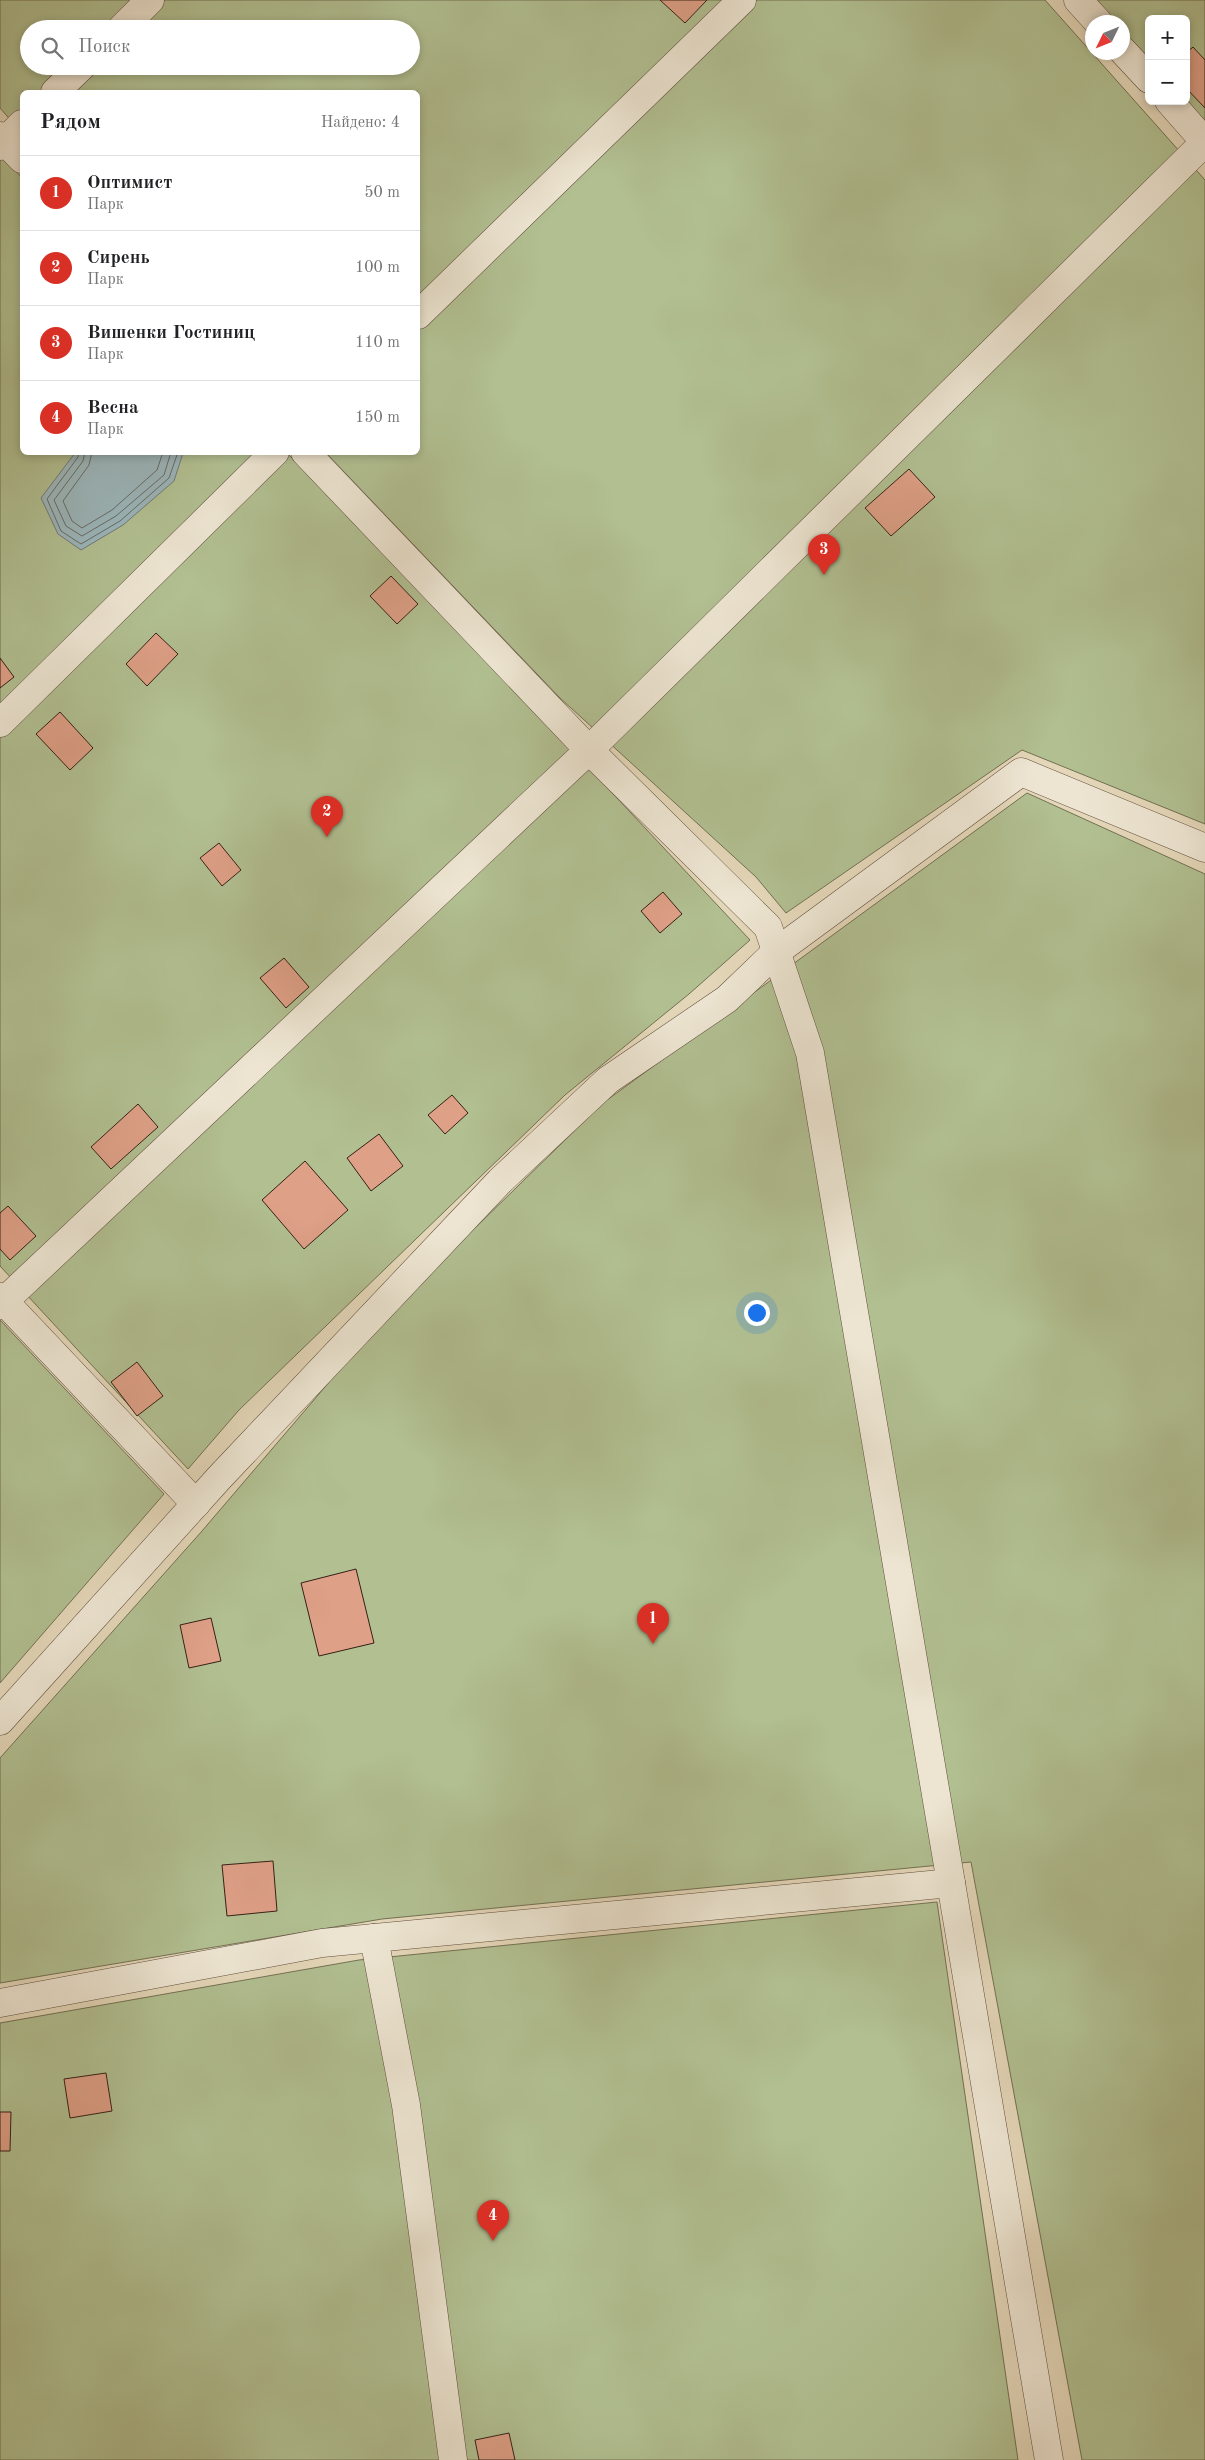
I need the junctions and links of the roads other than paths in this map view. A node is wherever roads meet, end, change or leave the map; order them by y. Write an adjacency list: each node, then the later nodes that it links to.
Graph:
1 (150, 0): 5 (lane)
2 (742, 0): 12 (lane)
3 (1078, 0): 4 (lane)
4 (1092, 15)
5 (130, 20)
6 (1130, 59): 8 (lane)
7 (73, 75): 9 (lane)
8 (1145, 75)
9 (57, 90)
10 (1173, 105): 11 (lane)
11 (1205, 142): 16 (lane)
12 (420, 313)
13 (272, 455): 15 (lane)
14 (308, 455): 16 (lane)
15 (0, 723)
16 (590, 750): 18 (lane); 19 (lane)
17 (1205, 848): 18 (lane)
18 (776, 952): 20 (lane); 22 (lane)
19 (1, 1301): 20 (lane)
20 (196, 1504): 21 (lane)
21 (0, 1721)
22 (951, 1883): 23 (lane); 26 (lane)
23 (374, 1938): 24 (lane); 25 (lane)
24 (0, 2003)
25 (453, 2460)
26 (1049, 2460)

